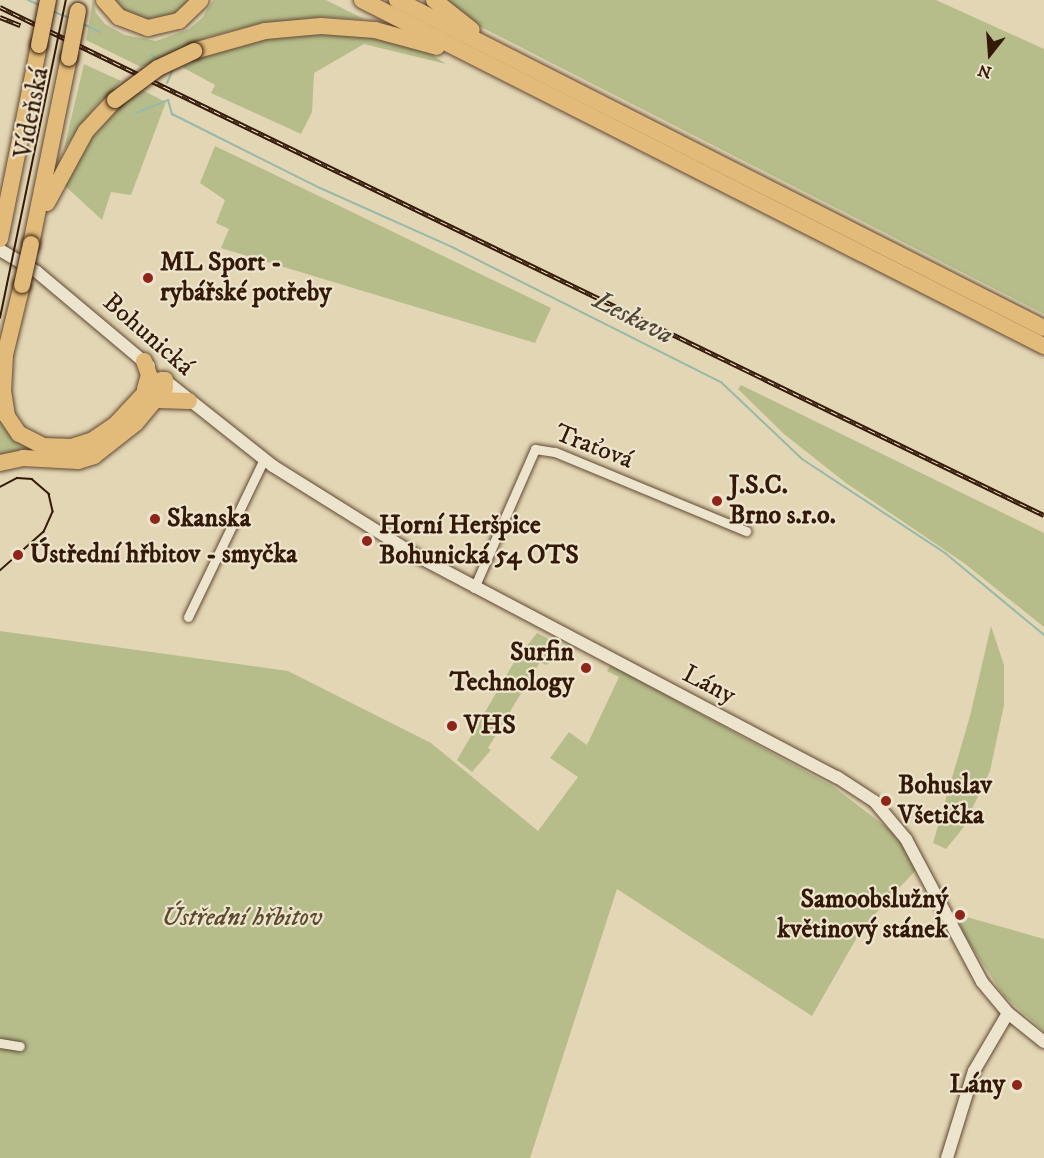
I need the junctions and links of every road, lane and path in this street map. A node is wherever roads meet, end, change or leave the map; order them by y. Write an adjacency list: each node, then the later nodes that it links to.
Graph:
1 (48, 0): 9 (highway, Vídeňská, bridge)
2 (104, 0): 3 (highway)
3 (201, 0)
4 (362, 0): 8 (highway)
5 (397, 0): 8 (highway)
6 (434, 0): 8 (highway)
7 (79, 5): 10 (highway, Vídeňská, bridge)
8 (498, 60): 10 (highway, bridge); 12 (highway); 13 (highway)
9 (1, 232)
10 (32, 239): 14 (highway, Vídeňská, bridge)
11 (0, 250): 15 (street, Bohunická)
12 (1044, 328)
13 (1044, 346)
14 (5, 357): 16 (highway, Vídeňská); 18 (highway)
15 (144, 361): 17 (street, Bohunická); 18 (highway)
16 (0, 377)
17 (165, 380): 18 (highway); 19 (highway); 20 (street, Bohunická)
18 (145, 389)
19 (159, 400): 20 (highway); 22 (highway)
20 (189, 401): 21 (street, Bohunická)
21 (264, 459): 24 (street, Bohunická); 26 (street)
22 (0, 463)
23 (746, 531): 25 (street, Traťová)
24 (417, 556): 25 (street, Lány)
25 (474, 588): 27 (street, Lány)
26 (188, 617)
27 (1008, 1013): 28 (street, Lány); 31 (street)
28 (1044, 1042)
29 (0, 1044): 30 (street)
30 (20, 1046)
31 (947, 1158)

